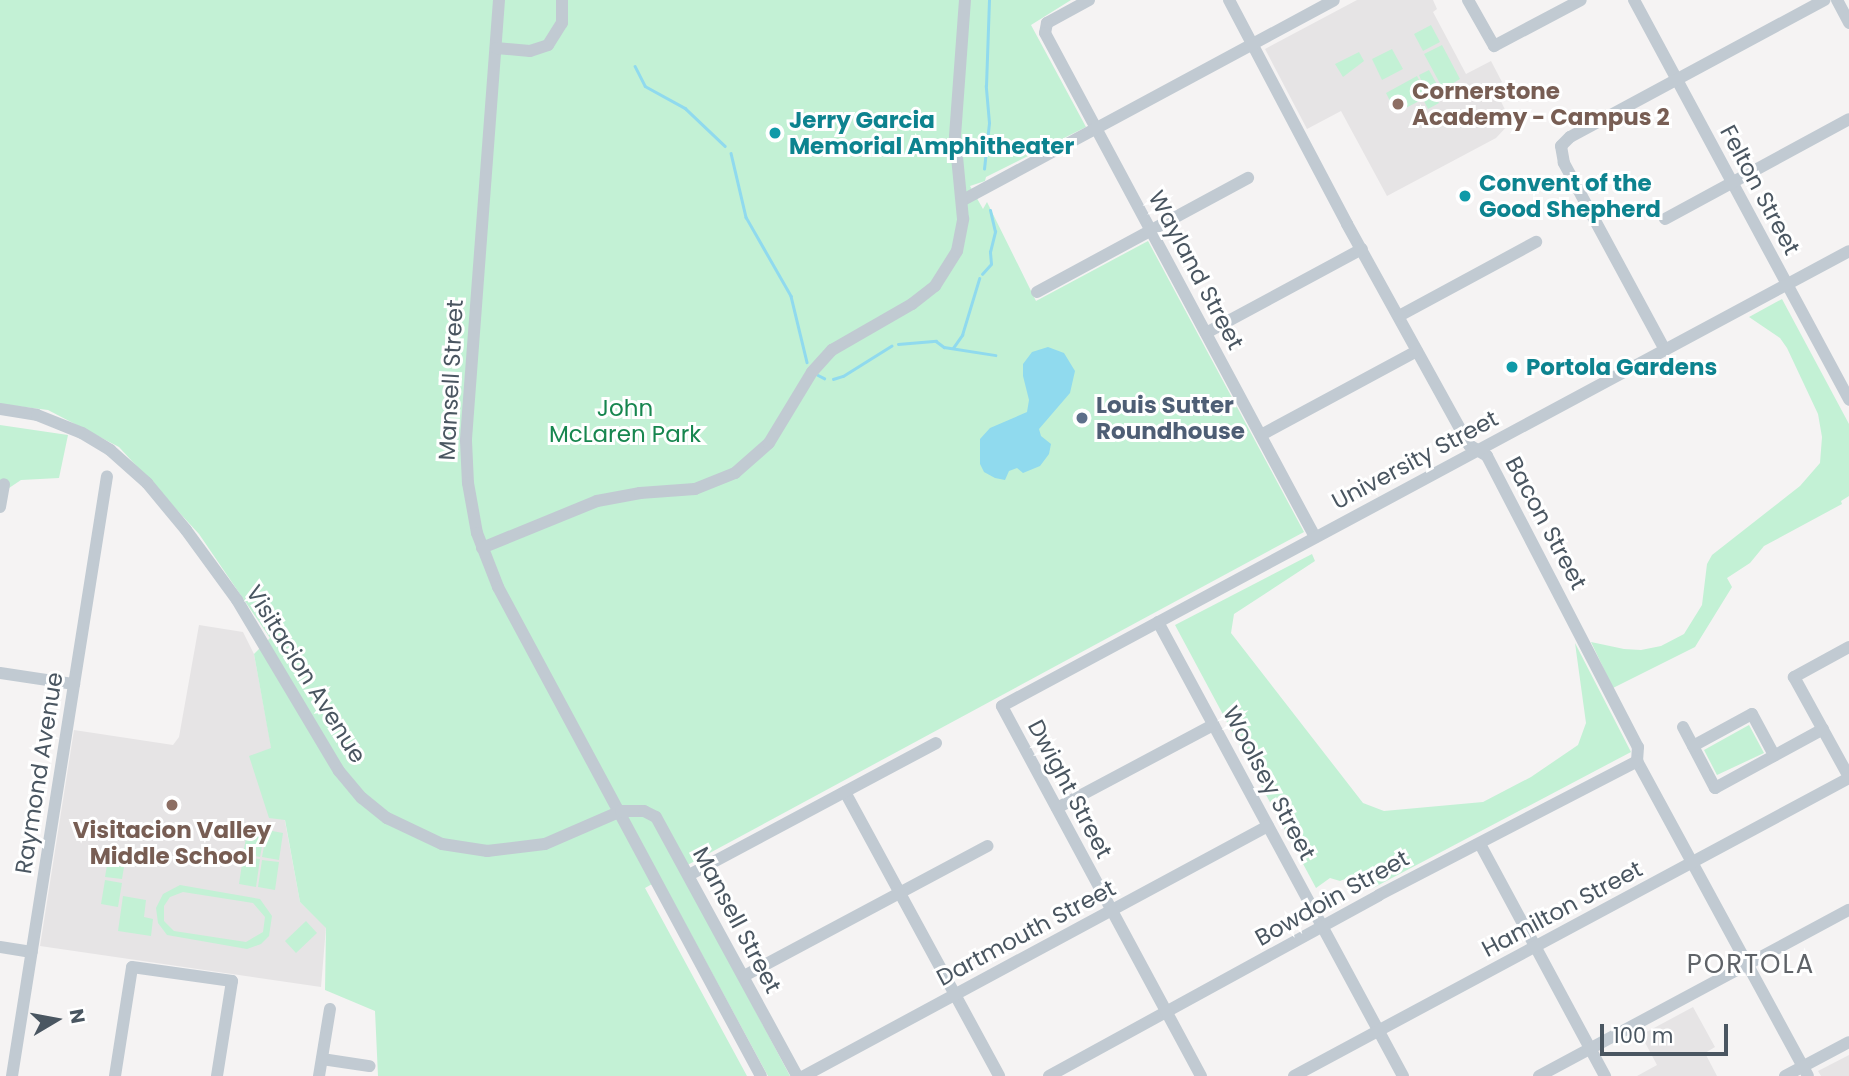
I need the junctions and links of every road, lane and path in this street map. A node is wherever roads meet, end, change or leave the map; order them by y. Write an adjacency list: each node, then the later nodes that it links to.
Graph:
1 (499, 0): 14 (street, Mansell Street)
2 (562, 0): 14 (street)
3 (965, 0): 20 (street)
4 (1089, 0): 17 (street, Wayland Street)
5 (1229, 0): 13 (street, Bacon Street)
6 (1334, 0): 13 (street)
7 (1468, 0): 8 (street)
8 (1581, 0)
9 (1634, 0): 15 (street, Felton Street)
10 (1824, 0): 15 (street)
11 (1837, 0): 12 (street)
12 (1849, 23)
13 (1252, 44): 17 (street); 24 (street, Bacon Street)
14 (496, 48): 41 (street, Mansell Street)
15 (1676, 79): 19 (street, Felton Street); 30 (street)
16 (1849, 119): 19 (street)
17 (1096, 128): 20 (street); 22 (street, Wayland Street)
18 (1248, 178): 22 (street)
19 (1732, 182): 21 (street); 26 (street, Felton Street)
20 (963, 200): 41 (street)
21 (1665, 219)
22 (1151, 230): 27 (street); 29 (street, Wayland Street)
23 (1536, 242): 28 (street)
24 (1362, 249): 28 (street, Bacon Street); 29 (street)
25 (1849, 251): 26 (street, University Street)
26 (1786, 285): 30 (street, University Street); 32 (street, Felton Street)
27 (1037, 292)
28 (1399, 316): 31 (street, Bacon Street)
29 (1206, 333): 35 (street, Wayland Street)
30 (1665, 350): 36 (street, University Street)
31 (1417, 351): 35 (street); 36 (street, Bacon Street)
32 (1846, 385): 33 (street, Felton Street)
33 (1849, 400)
34 (0, 409): 57 (street, Visitacion Avenue)
35 (1261, 435): 40 (street, Wayland Street)
36 (1478, 451): 40 (street, University Street); 53 (street, Bacon Street)
37 (107, 477): 45 (street, Raymond Avenue)
38 (4, 484): 39 (street)
39 (0, 507)
40 (1315, 537): 42 (street, University Street)
41 (482, 548): 57 (street, Mansell Street)
42 (1158, 622): 46 (street, University Street); 47 (street, Woolsey Street)
43 (1849, 647): 49 (street)
44 (0, 673): 45 (street)
45 (74, 684): 69 (street, Raymond Avenue)
46 (1002, 706): 56 (street, Dwight Street)
47 (1213, 725): 56 (street); 58 (street, Woolsey Street)
48 (1683, 727): 51 (street)
49 (1823, 729): 52 (street); 54 (street)
50 (936, 743): 55 (street)
51 (1693, 746): 52 (street); 52 (street)
52 (1774, 755)
53 (1637, 761): 59 (street, Bowdoin Street); 61 (street, Bacon Street)
54 (1849, 778): 61 (street, Hamilton Street)
55 (845, 792): 62 (street); 63 (street)
56 (1058, 808): 64 (street, Dwight Street)
57 (621, 811): 62 (street, Mansell Street); 85 (street, Mansell Street)
58 (1268, 826): 64 (street, Dartmouth Street); 66 (street, Woolsey Street)
59 (1480, 844): 66 (street, Bowdoin Street); 67 (street)
60 (987, 846): 63 (street)
61 (1693, 863): 67 (street, Hamilton Street); 70 (street, Bacon Street)
62 (689, 874): 71 (street, Mansell Street)
63 (900, 893): 71 (street); 72 (street)
64 (1112, 910): 72 (street, Dartmouth Street); 74 (street, Dwight Street)
65 (1849, 910): 70 (street)
66 (1324, 928): 74 (street, Bowdoin Street); 75 (street, Woolsey Street)
67 (1535, 946): 75 (street, Hamilton Street); 77 (street)
68 (0, 947): 69 (street)
69 (32, 952): 81 (street, Raymond Avenue)
70 (1748, 965): 77 (street); 80 (street, Bacon Street)
71 (744, 976): 86 (street, Mansell Street)
72 (955, 995): 87 (street, Dartmouth Street); 88 (street)
73 (330, 1009): 78 (street)
74 (1167, 1013): 89 (street, Bowdoin Street); 90 (street, Dwight Street)
75 (1378, 1031): 91 (street, Hamilton Street); 92 (street, Woolsey Street)
76 (1849, 1042): 80 (street)
77 (1590, 1049): 93 (street); 94 (street)
78 (322, 1059): 79 (street); 84 (street)
79 (369, 1066)
80 (1805, 1071): 95 (street)
81 (12, 1076)
82 (115, 1076): 83 (street)
83 (217, 1076)
84 (319, 1076)
85 (761, 1076)
86 (797, 1076)
87 (804, 1076)
88 (999, 1076)
89 (1049, 1076)
90 (1201, 1076)
91 (1294, 1076)
92 (1403, 1076)
93 (1539, 1076)
94 (1605, 1076)
95 (1785, 1076)

